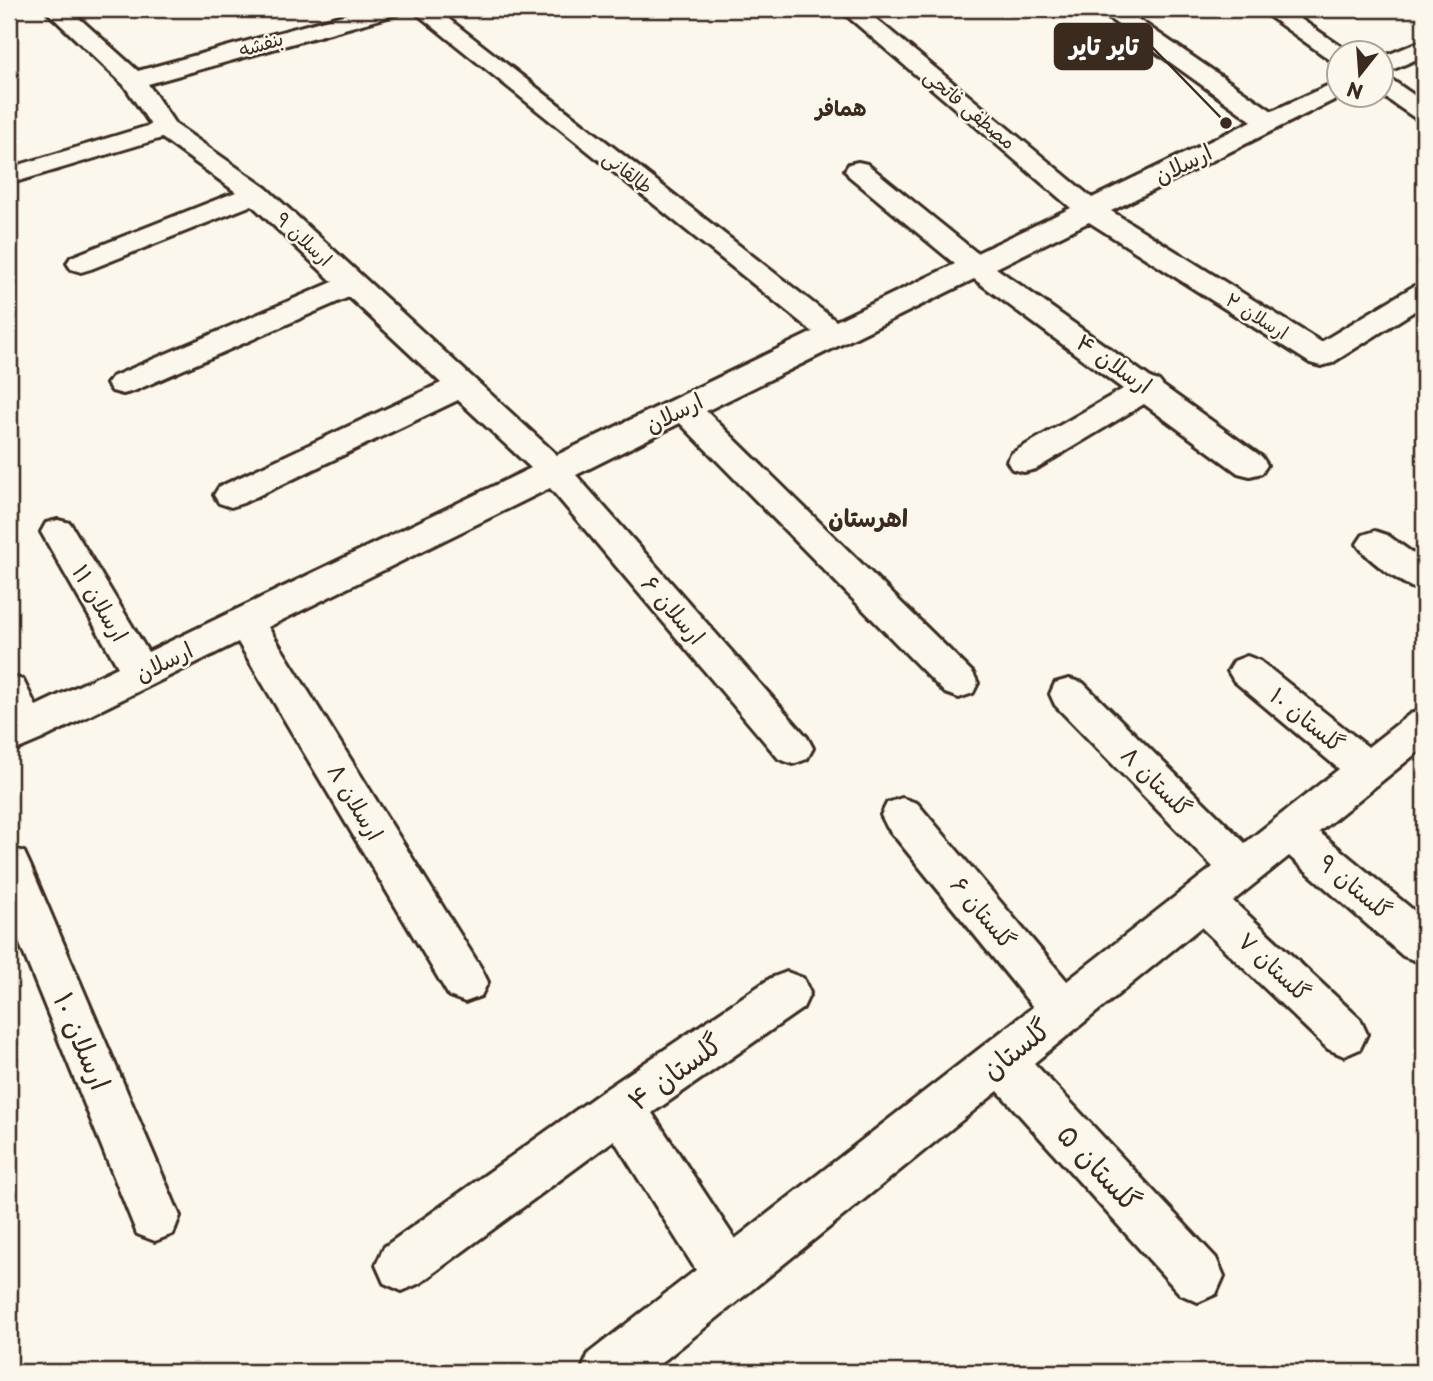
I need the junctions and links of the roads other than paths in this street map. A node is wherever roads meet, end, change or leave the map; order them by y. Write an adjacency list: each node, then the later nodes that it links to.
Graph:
1 (57, 9): 10 (street, ارسلان ۹)
2 (390, 9): 10 (street, بنفشه)
3 (422, 9): 24 (street, طالقانی)
4 (850, 9): 19 (street, مصطفی فاتحی)
5 (1108, 9): 14 (street)
6 (1271, 9): 7 (street)
7 (1324, 44)
8 (1424, 47): 9 (street)
9 (1394, 62)
10 (133, 80): 15 (street, ارسلان ۹)
11 (1394, 92): 13 (street)
12 (1324, 96): 14 (street, ارسلان)
13 (1424, 113)
14 (1270, 122): 19 (street, ارسلان)
15 (166, 129): 17 (street); 18 (street, ارسلان ۹)
16 (858, 170): 21 (street, ارسلان ۴)
17 (9, 176)
18 (256, 194): 20 (street); 22 (street, ارسلان ۹)
19 (1090, 210): 21 (street, ارسلان); 23 (street, ارسلان ۲)
20 (81, 263)
21 (975, 266): 24 (street, ارسلان); 27 (street, ارسلان ۴)
22 (353, 284): 25 (street); 26 (street, ارسلان ۹)
23 (1424, 292)
24 (835, 335): 28 (street, ارسلان)
25 (122, 384)
26 (461, 386): 31 (street, ارسلان ۹); 32 (street)
27 (1148, 388): 29 (street); 30 (street, ارسلان ۴)
28 (684, 408): 31 (street, ارسلان); 39 (street)
29 (1024, 461)
30 (1250, 465)
31 (554, 471): 36 (street, ارسلان); 44 (street, ارسلان ۶)
32 (231, 495)
33 (58, 532): 38 (street, ارسلان ۱۱)
34 (1375, 544): 35 (street)
35 (1424, 579)
36 (245, 622): 38 (street, ارسلان); 52 (street, ارسلان ۸)
37 (1247, 671): 45 (street, گلستان ۱۰)
38 (141, 673): 43 (street, ارسلان)
39 (959, 683)
40 (9, 691): 43 (street)
41 (1069, 694): 49 (street, گلستان ۸)
42 (1424, 727): 45 (street, گلستان)
43 (18, 732)
44 (793, 748)
45 (1368, 769): 47 (street, گلستان)
46 (902, 814): 54 (street, گلستان ۶)
47 (1290, 832): 49 (street, گلستان); 51 (street, گلستان ۹)
48 (9, 865): 58 (street, ارسلان ۱۰)
49 (1242, 869): 50 (street, گلستان)
50 (1203, 901): 54 (street, گلستان); 55 (street, گلستان ۷)
51 (1419, 942)
52 (466, 982)
53 (787, 993): 57 (street, گلستان ۴)
54 (1064, 1011): 56 (street, گلستان)
55 (1344, 1034)
56 (1000, 1061): 60 (street, گلستان); 61 (street, گلستان ۵)
57 (620, 1107): 59 (street); 60 (street, گلستان ۴)
58 (155, 1216)
59 (402, 1265)
60 (729, 1276): 62 (street, گلستان)
61 (1198, 1276)
62 (608, 1372)

